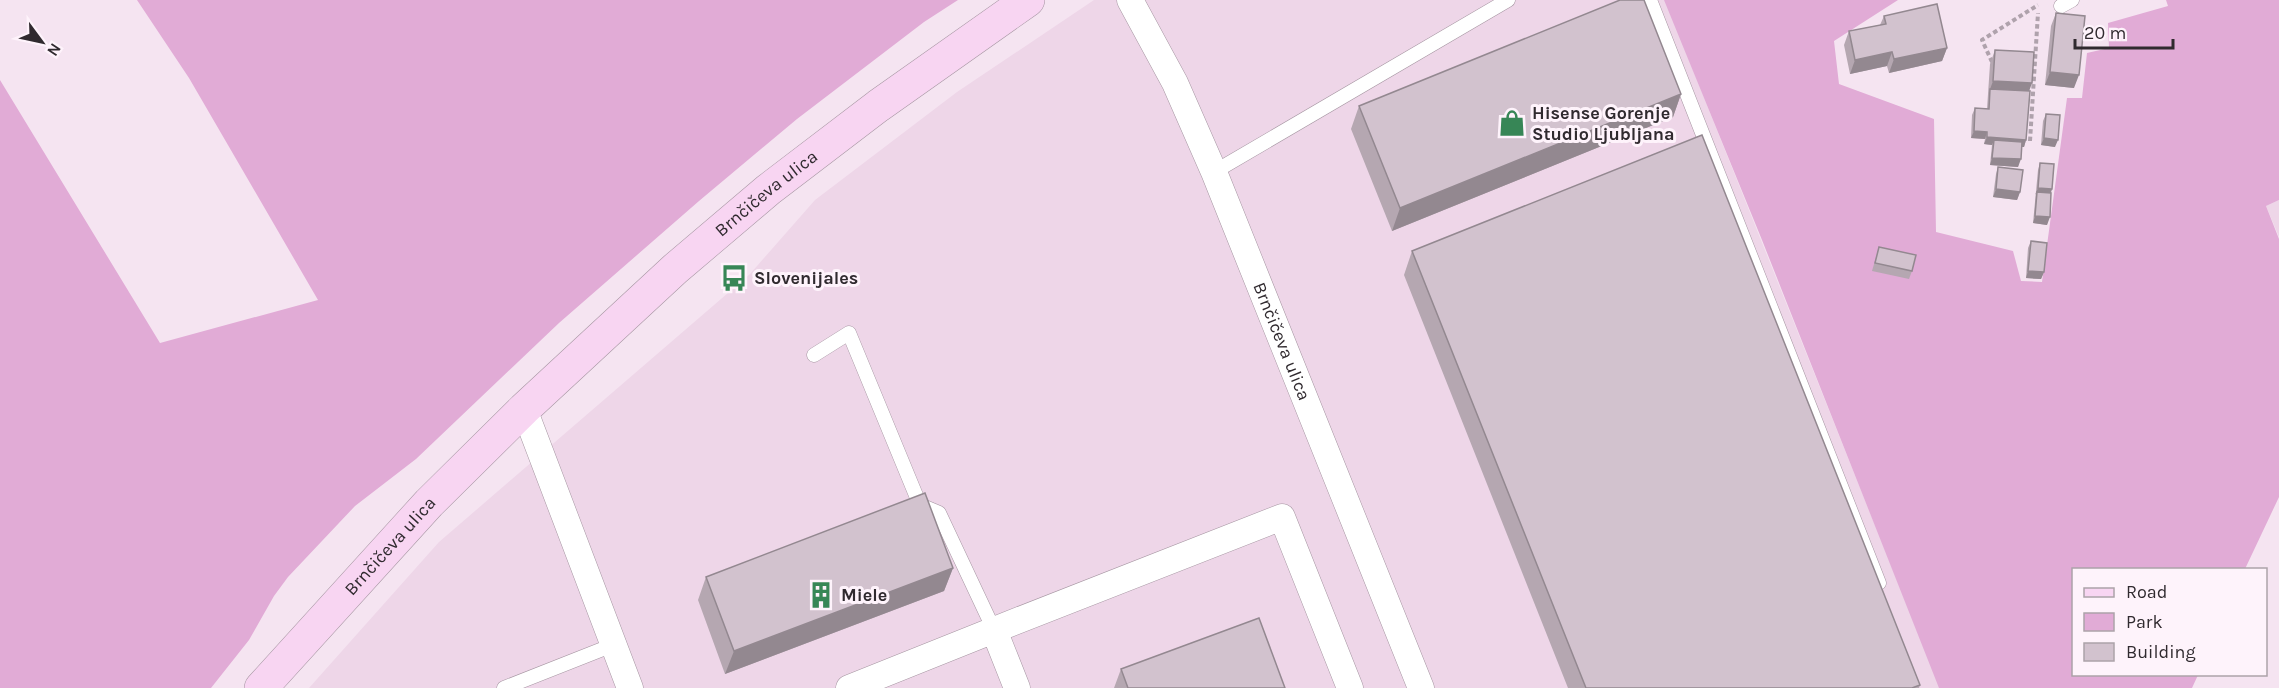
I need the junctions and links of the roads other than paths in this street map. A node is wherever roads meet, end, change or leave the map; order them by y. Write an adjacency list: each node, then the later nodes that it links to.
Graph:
1 (1028, 0): 7 (street, Brnčičeva ulica)
2 (1130, 0): 5 (street, Brnčičeva ulica)
3 (1508, 0): 5 (lane)
4 (1650, 0): 8 (lane)
5 (1214, 172): 17 (street, Brnčičeva ulica)
6 (814, 355): 9 (lane)
7 (524, 409): 10 (street); 11 (street, Brnčičeva ulica)
8 (1886, 599)
9 (994, 630): 14 (street); 15 (street); 16 (street)
10 (613, 645): 12 (lane); 13 (street)
11 (261, 688)
12 (504, 688)
13 (630, 688)
14 (849, 688)
15 (1017, 688)
16 (1350, 688)
17 (1421, 688)

